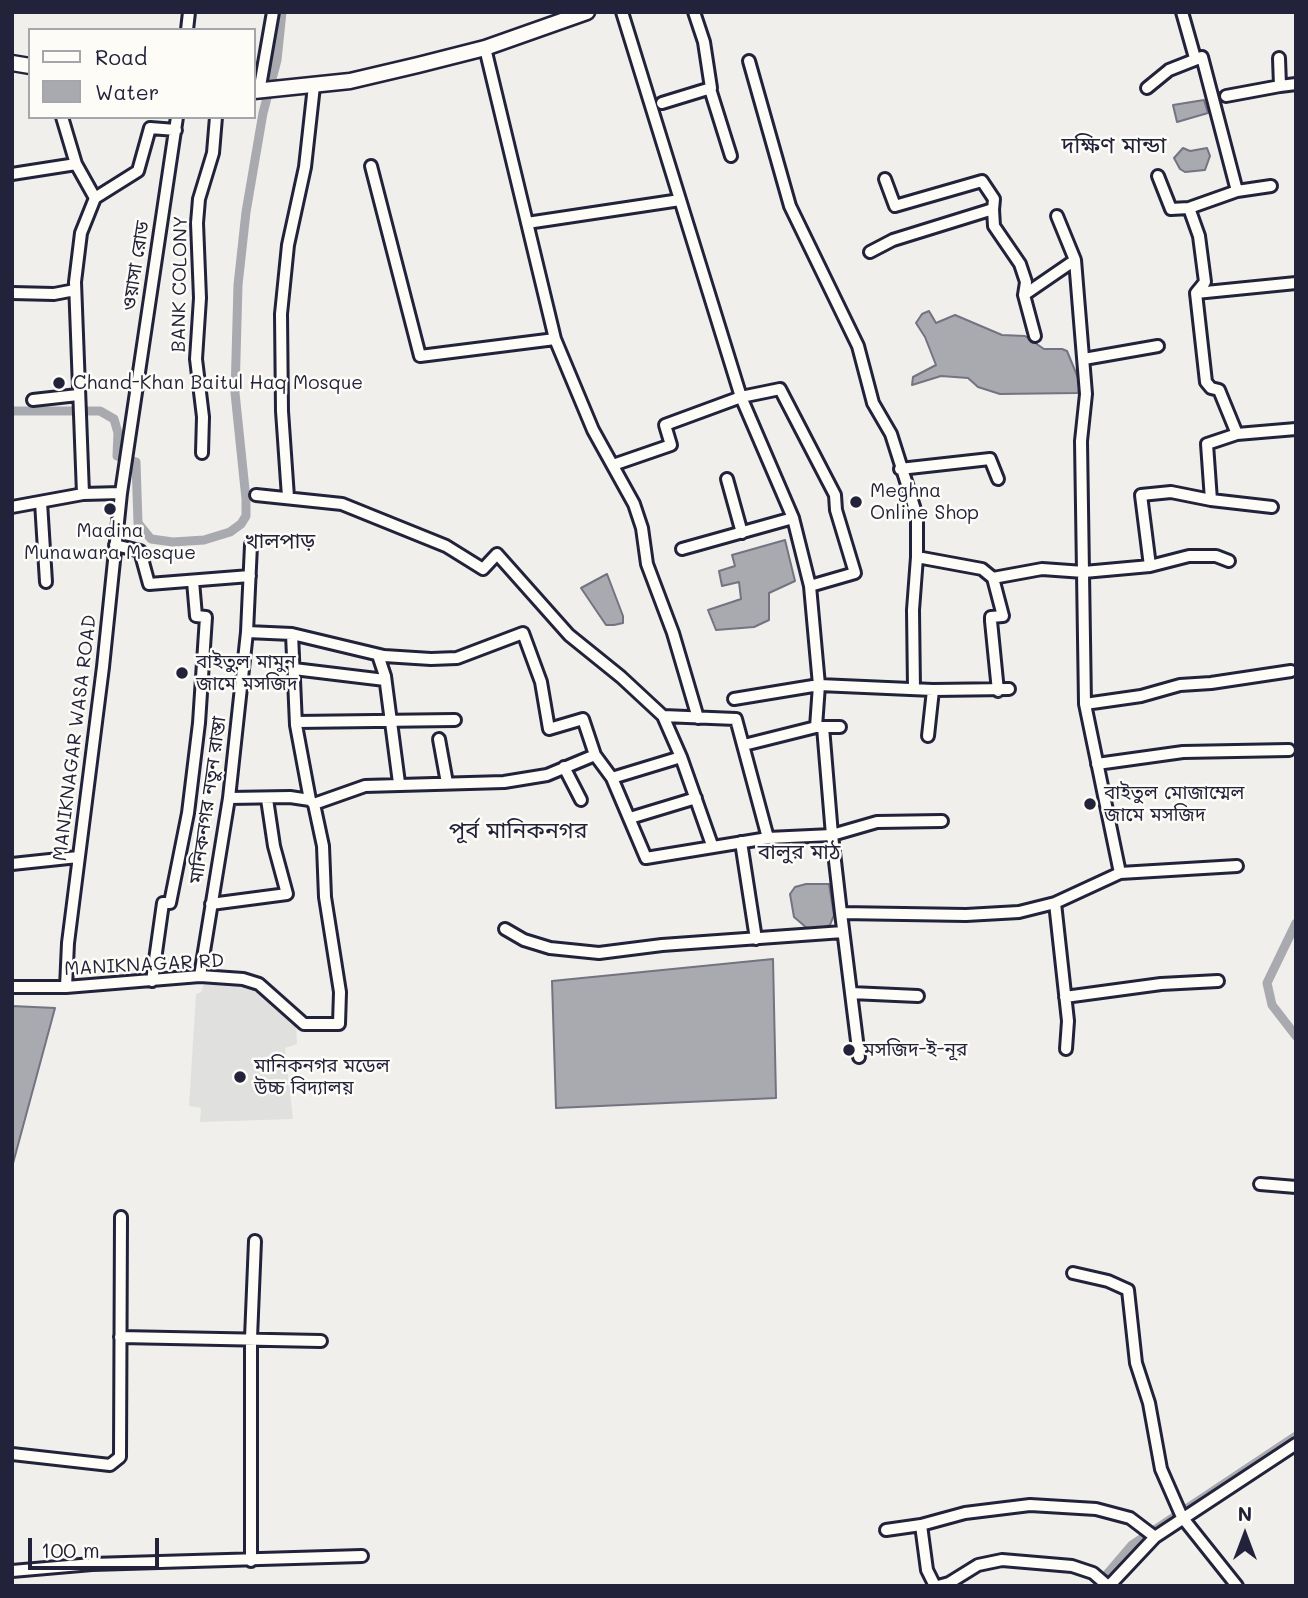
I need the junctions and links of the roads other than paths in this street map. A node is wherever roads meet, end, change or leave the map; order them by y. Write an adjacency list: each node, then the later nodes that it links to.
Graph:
1 (272, 12): 15 (street)
2 (587, 12): 6 (street)
3 (622, 12): 31 (street)
4 (694, 12): 13 (street)
5 (1182, 12): 7 (street)
6 (485, 48): 11 (street); 35 (street)
7 (1195, 58): 14 (street); 29 (street)
8 (1279, 58): 12 (street)
9 (749, 61): 54 (street)
10 (1296, 84): 12 (street)
11 (314, 86): 15 (street); 60 (street)
12 (1280, 86): 16 (street)
13 (710, 89): 17 (street); 22 (street)
14 (1147, 89)
15 (263, 91)
16 (1226, 96)
17 (662, 103)
18 (63, 119): 23 (street)
19 (177, 119): 21 (street, ওয়াসা রোড)
20 (216, 119): 52 (street, BANK COLONY)
21 (176, 130): 30 (street); 57 (street, ওয়াসা রোড)
22 (731, 156)
23 (76, 164): 25 (street); 30 (street)
24 (371, 166): 44 (street)
25 (12, 174)
26 (1158, 176): 32 (street)
27 (885, 178): 33 (street)
28 (1271, 186): 29 (street)
29 (1237, 191): 32 (street)
30 (95, 198): 39 (street)
31 (680, 200): 35 (street); 48 (street)
32 (1189, 208): 41 (street)
33 (993, 210): 36 (street); 42 (street)
34 (1057, 216): 37 (street)
35 (527, 223): 44 (street)
36 (870, 252)
37 (1075, 260): 42 (street); 46 (street)
38 (1296, 283): 41 (street)
39 (75, 290): 40 (street); 47 (street)
40 (12, 293)
41 (1196, 293): 51 (street)
42 (1024, 295): 43 (street)
43 (1035, 337)
44 (555, 339): 53 (street)
45 (1158, 346): 46 (street)
46 (1084, 359): 73 (street)
47 (78, 397): 49 (street); 58 (street)
48 (741, 397): 53 (street); 65 (street); 78 (street)
49 (33, 400)
50 (1296, 429): 51 (street)
51 (1237, 434): 61 (street)
52 (202, 453)
53 (613, 465): 91 (street)
54 (900, 469): 56 (street); 70 (street)
55 (727, 479): 66 (street)
56 (998, 479)
57 (121, 493): 58 (street); 67 (street, MANIKNAGAR WASA ROAD)
58 (83, 494): 62 (street)
59 (256, 495): 60 (street)
60 (288, 497): 90 (street)
61 (1211, 500): 64 (street); 72 (street)
62 (41, 502): 63 (street); 77 (street)
63 (12, 507)
64 (1272, 507)
65 (793, 518): 66 (street); 78 (street)
66 (742, 533): 69 (street)
67 (115, 545): 76 (street); 119 (street, MANIKNAGAR WASA ROAD)
68 (251, 545): 74 (street, মানিকনগর নতুন রাস্তা)
69 (682, 549)
70 (917, 557): 75 (street); 86 (street)
71 (1228, 561): 72 (street)
72 (1150, 566): 73 (street)
73 (1084, 572): 75 (street); 89 (street)
74 (250, 576): 76 (street); 79 (street, মানিকনগর নতুন রাস্তা)
75 (993, 578): 87 (street)
76 (193, 581): 130 (street)
77 (46, 582)
78 (810, 586): 85 (street)
79 (247, 632): 80 (street); 108 (street, মানিকনগর নতুন রাস্তা)
80 (292, 634): 81 (street); 82 (street)
81 (378, 654): 84 (street); 101 (street)
82 (294, 669): 84 (street); 94 (street)
83 (1291, 671): 89 (street)
84 (385, 680): 93 (street)
85 (819, 685): 86 (street); 88 (street); 95 (street)
86 (914, 689): 87 (street)
87 (933, 690): 97 (street)
88 (734, 699)
89 (1085, 704): 103 (street)
90 (663, 716): 91 (street); 102 (street)
91 (698, 718): 99 (street)
92 (455, 720): 93 (street)
93 (391, 721): 94 (street); 106 (street)
94 (296, 722): 112 (street)
95 (819, 727): 96 (street); 99 (street); 115 (street)
96 (840, 727)
97 (928, 736)
98 (439, 739): 107 (street)
99 (744, 745): 116 (street)
100 (1289, 750): 103 (street)
101 (595, 755): 104 (street); 105 (street)
102 (681, 757): 105 (street); 109 (street)
103 (1097, 764): 122 (street)
104 (564, 767): 107 (street); 111 (street)
105 (612, 778): 113 (street)
106 (399, 783): 107 (street); 112 (street)
107 (447, 783)
108 (229, 798): 110 (street); 124 (street, মানিকনগর নতুন রাস্তা)
109 (696, 798): 113 (street); 118 (street)
110 (267, 799): 112 (street); 124 (street)
111 (582, 800)
112 (312, 802): 129 (street, MANIKNAGAR RD)
113 (630, 818): 118 (street)
114 (942, 821): 115 (street)
115 (832, 835): 116 (street); 125 (street)
116 (768, 838): 117 (street)
117 (741, 842): 118 (street); 128 (street)
118 (712, 845)
119 (78, 857): 120 (street); 132 (street, MANIKNAGAR WASA ROAD)
120 (12, 864)
121 (1237, 866): 122 (street)
122 (1120, 873): 123 (street)
123 (1055, 903): 125 (street); 136 (street)
124 (211, 904): 129 (street, মানিকনগর নতুন রাস্তা)
125 (841, 913): 127 (street)
126 (505, 929): 128 (street)
127 (843, 932): 128 (street); 134 (street)
128 (756, 939)
129 (200, 976): 130 (street, MANIKNAGAR RD)
130 (152, 981): 132 (street, MANIKNAGAR RD)
131 (1218, 981): 136 (street)
132 (66, 987): 133 (street, MANIKNAGAR RD)
133 (12, 988)
134 (850, 993): 135 (street); 138 (street)
135 (918, 996)
136 (1065, 997): 137 (street)
137 (1066, 1049)
138 (859, 1057)
139 (1260, 1184): 140 (street)
140 (1296, 1187)
141 (121, 1217): 144 (street)
142 (255, 1241): 145 (street)
143 (1073, 1273): 149 (street)
144 (120, 1337): 145 (street); 148 (street)
145 (251, 1338): 146 (street); 154 (street)
146 (321, 1341)
147 (1296, 1444): 149 (street)
148 (12, 1454)
149 (1180, 1512): 152 (street); 158 (street)
150 (921, 1525): 151 (street); 152 (street); 157 (street)
151 (886, 1530)
152 (1151, 1533): 156 (street)
153 (362, 1556): 154 (street)
154 (251, 1561): 155 (street)
155 (12, 1571)
156 (1106, 1583): 157 (street)
157 (936, 1586)
158 (1237, 1586)

